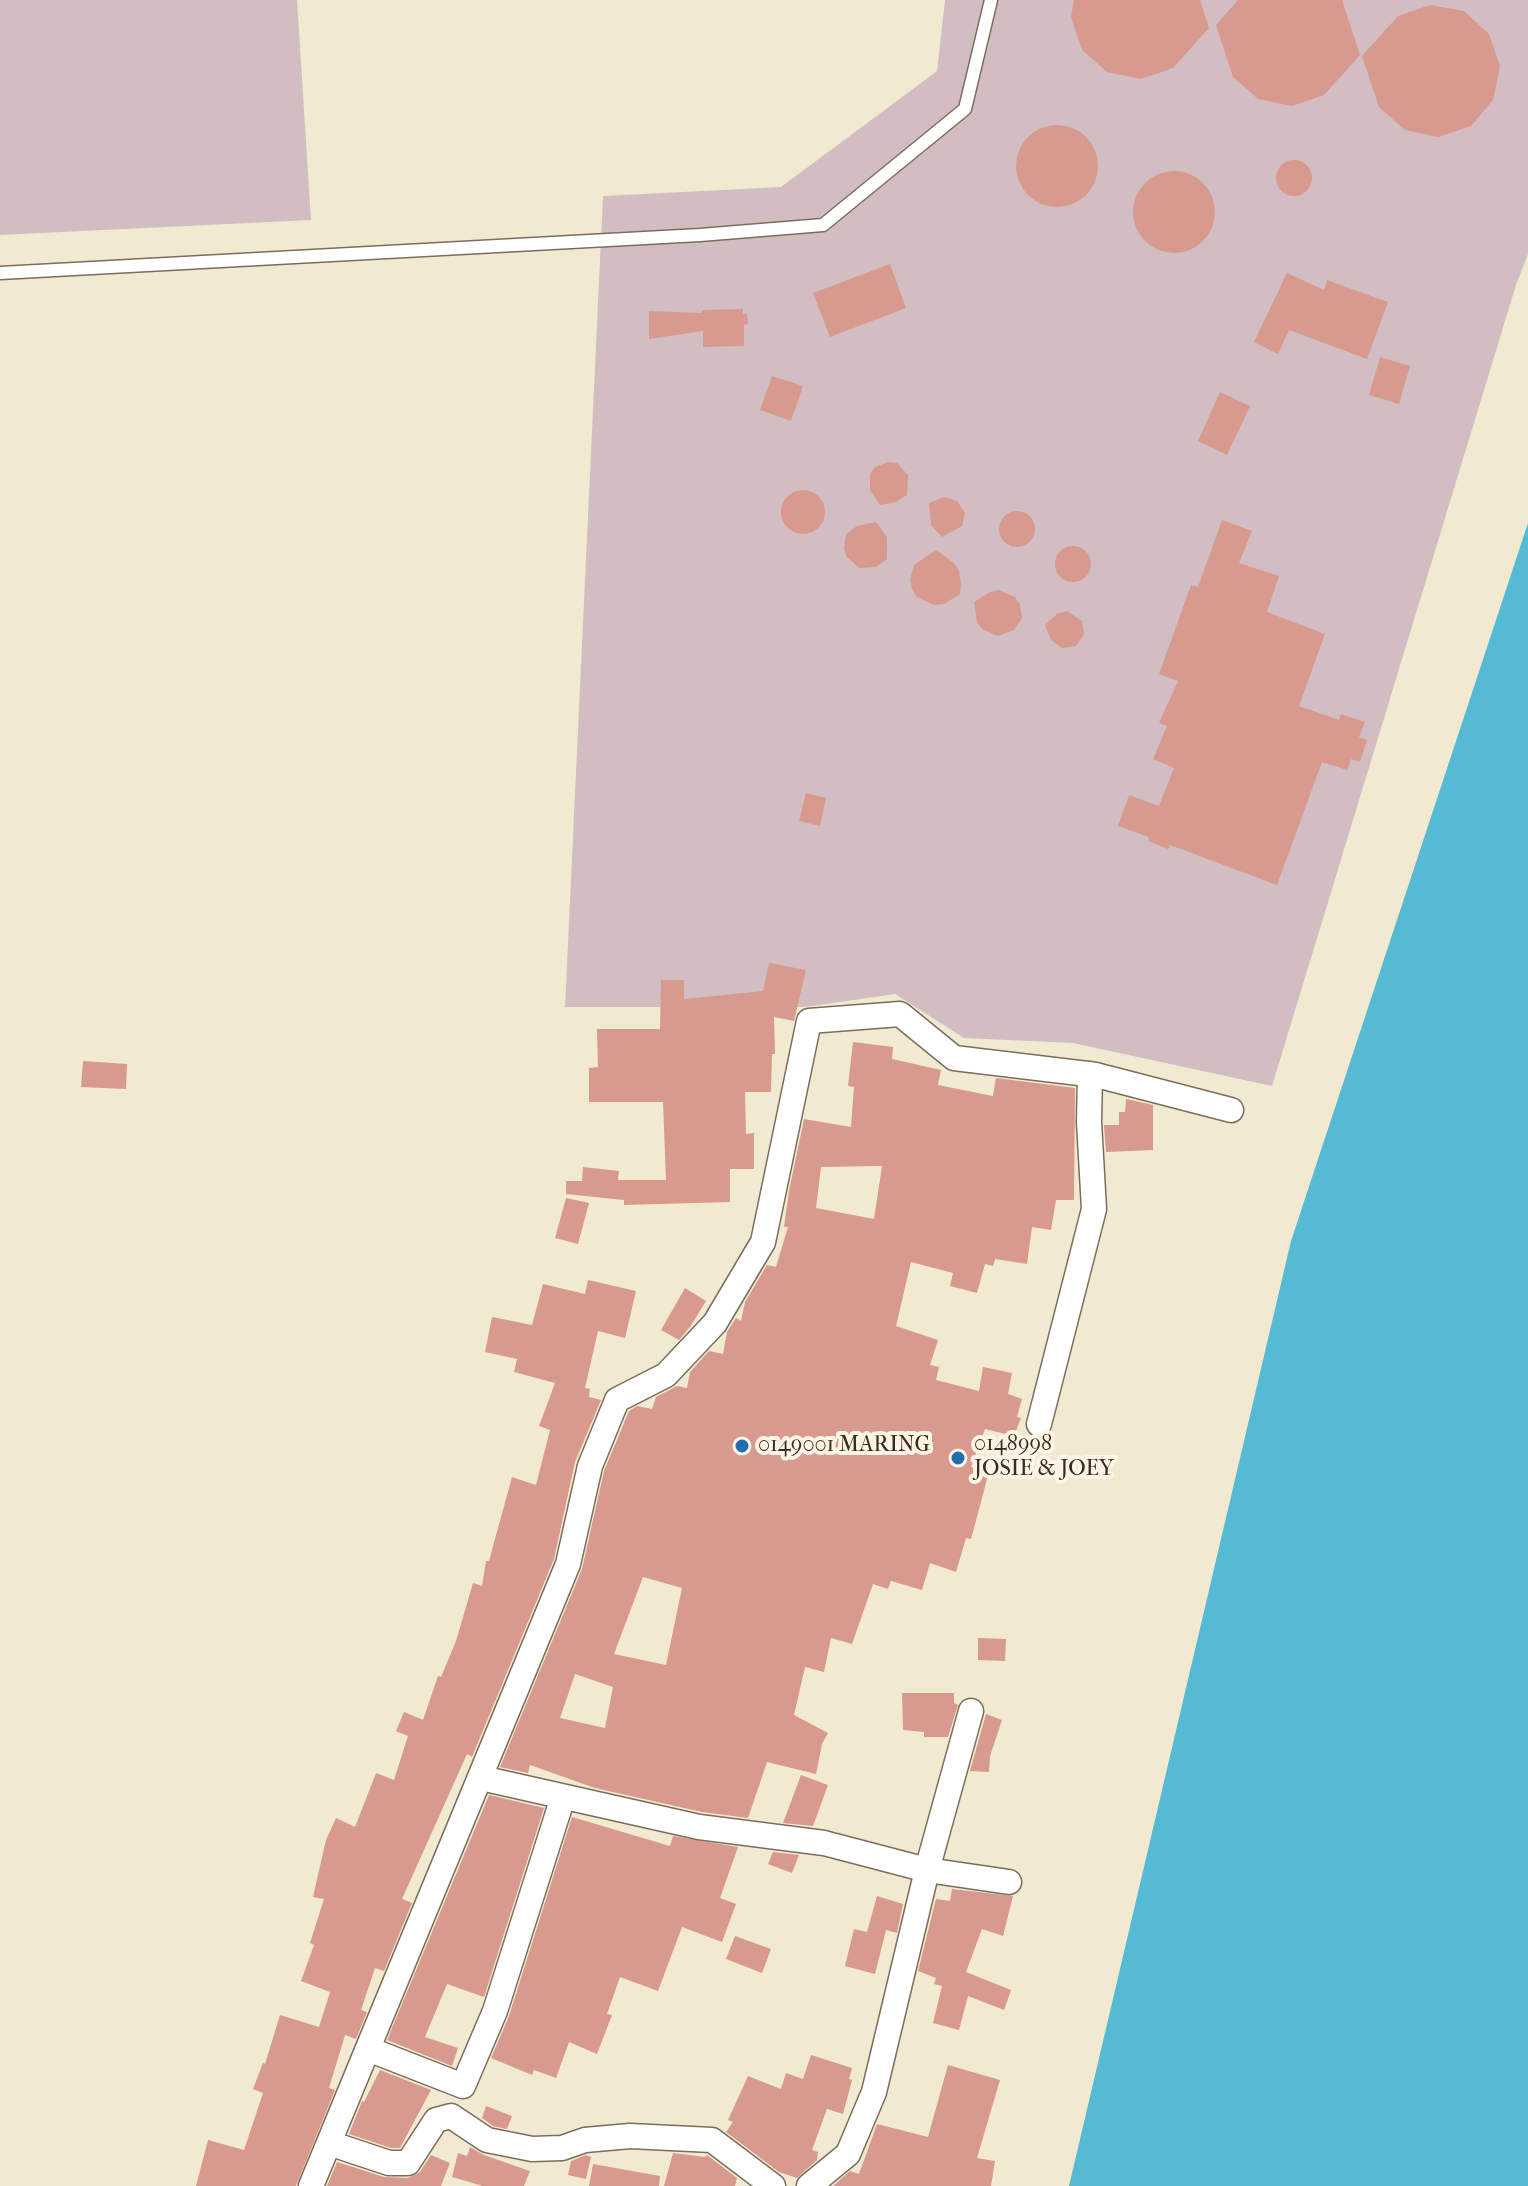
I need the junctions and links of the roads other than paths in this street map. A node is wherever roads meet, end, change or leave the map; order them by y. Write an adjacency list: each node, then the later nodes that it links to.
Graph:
1 (991, 0): 2 (lane)
2 (0, 273)
3 (1090, 1074): 4 (street); 5 (street); 7 (street)
4 (1231, 1110)
5 (1039, 1424)
6 (971, 1711): 9 (street)
7 (481, 1778): 8 (street); 11 (street)
8 (563, 1797): 9 (street); 11 (street)
9 (927, 1870): 10 (street); 15 (street)
10 (1009, 1882)
11 (368, 2049): 12 (street)
12 (329, 2143): 13 (street); 14 (street)
13 (311, 2186)
14 (773, 2186)
15 (809, 2186)

